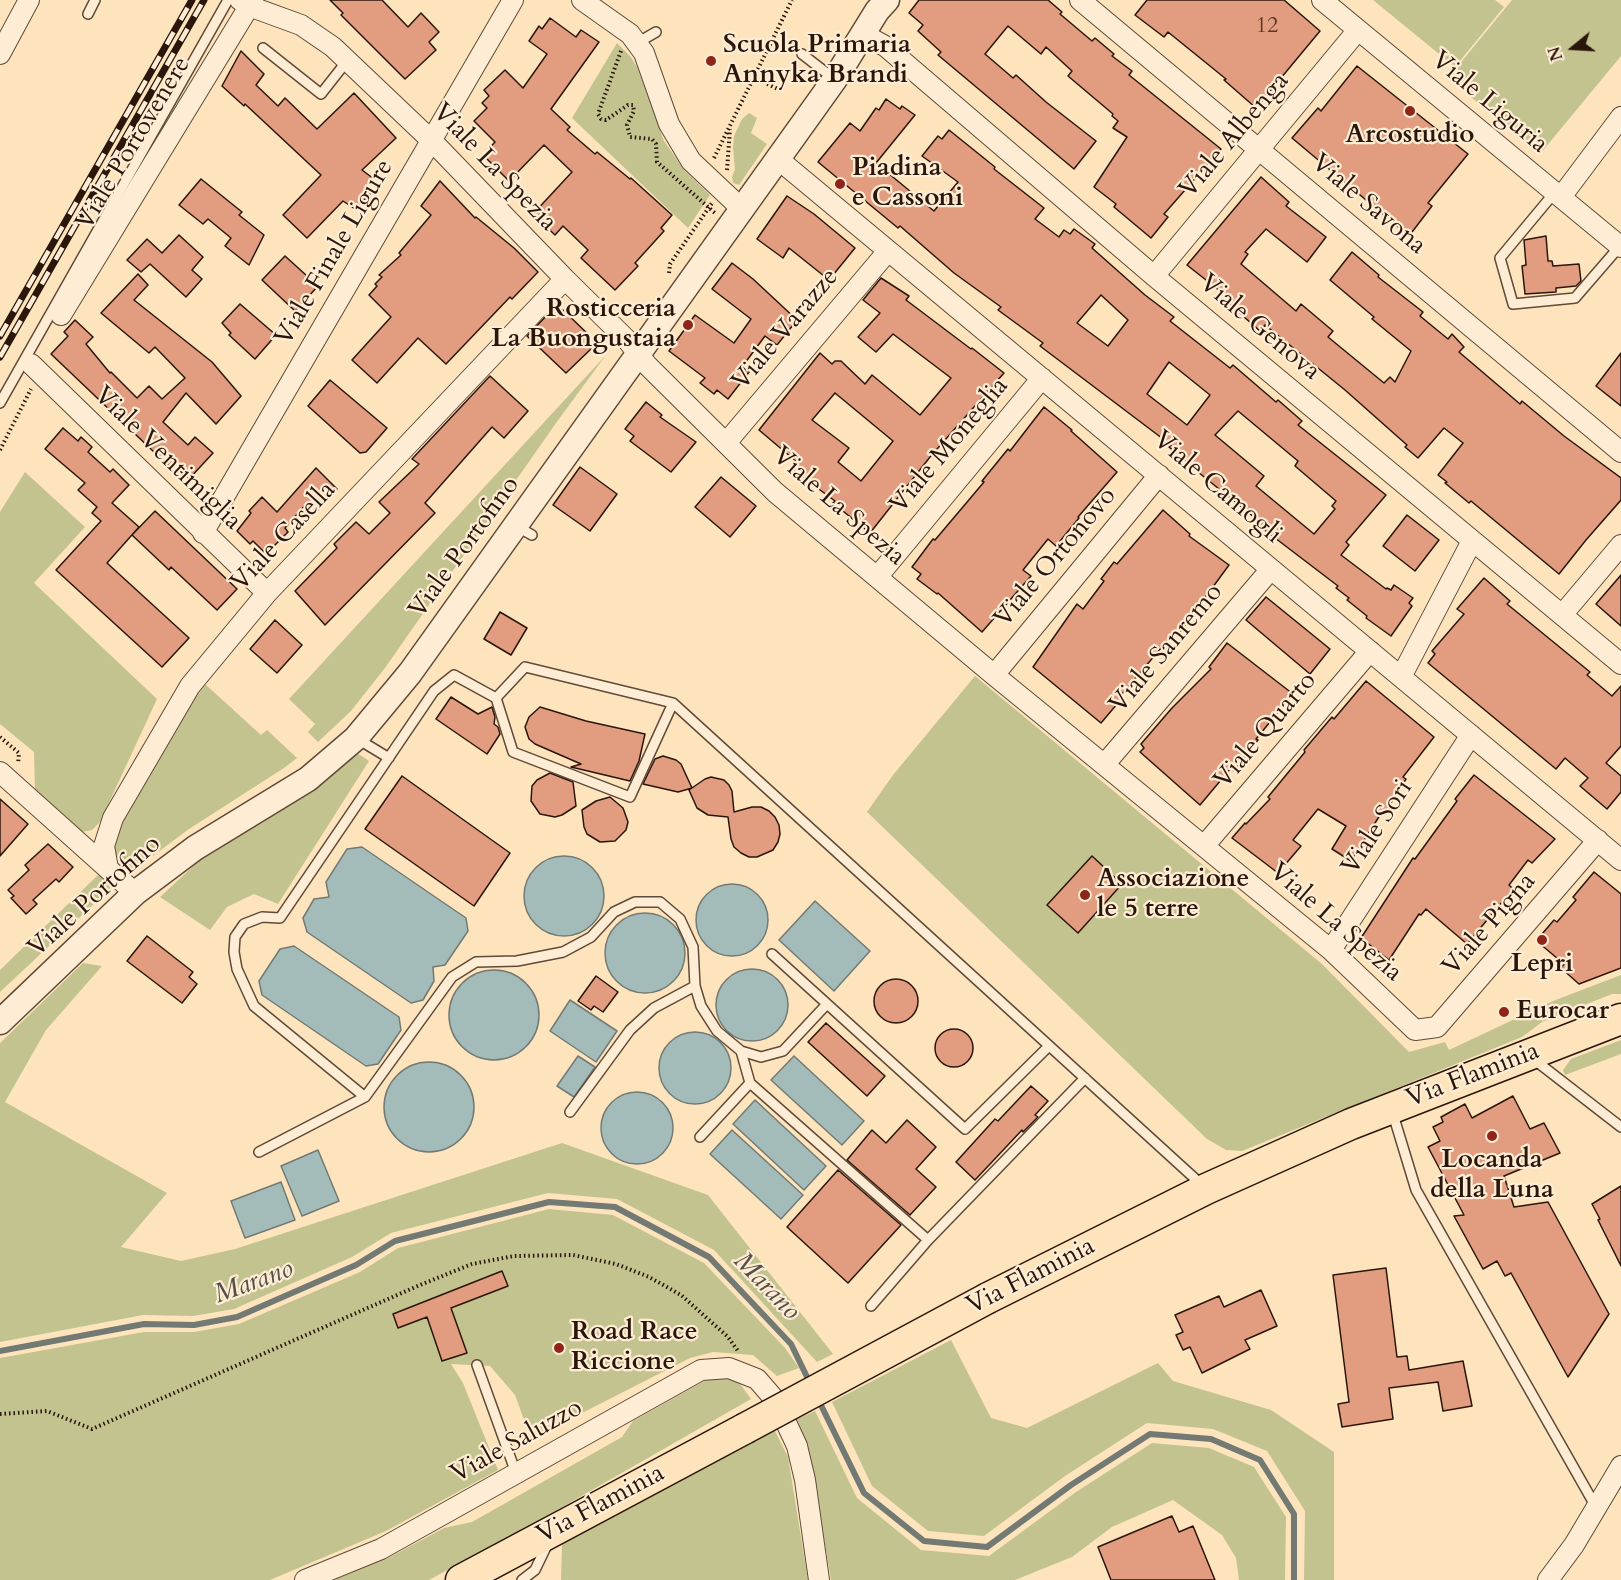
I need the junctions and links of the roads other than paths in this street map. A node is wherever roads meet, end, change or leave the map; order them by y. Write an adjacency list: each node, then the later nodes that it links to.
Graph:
1 (29, 0): 16 (street)
2 (95, 0): 10 (lane)
3 (228, 0): 34 (lane)
4 (513, 0): 21 (street, Viale Finale Ligure)
5 (582, 0): 14 (street)
6 (1080, 0): 22 (street, Viale Savona)
7 (1322, 0): 11 (street, Viale Liguria)
8 (247, 2): 18 (street, Viale La Spezia); 30 (street, Viale Portovenere)
9 (881, 4): 13 (street, Viale Portofino)
10 (88, 14)
11 (1358, 30): 22 (street, Viale Albenga); 24 (street, Viale Liguria)
12 (656, 32): 14 (lane)
13 (863, 33): 19 (street, Viale Portofino); 28 (street, Viale Genova)
14 (633, 38): 25 (street)
15 (263, 48): 18 (lane)
16 (0, 54)
17 (802, 54): 19 (lane)
18 (347, 61): 21 (street, Viale La Spezia)
19 (835, 79): 23 (street, Viale Portofino)
20 (1621, 117): 24 (street)
21 (432, 141): 29 (street, Viale La Spezia); 38 (street, Viale Finale Ligure)
22 (1259, 150): 28 (street, Viale Albenga); 36 (street, Viale Savona)
23 (777, 159): 25 (street, Viale Portofino); 27 (street, Viale Camogli)
24 (1558, 195): 26 (street, Viale Liguria); 26 (lane)
25 (731, 213): 31 (street, Viale Portofino)
26 (1621, 246)
27 (888, 251): 33 (street, Viale Camogli); 35 (street, Viale Varazze)
28 (1154, 276): 39 (street, Viale Genova)
29 (565, 279): 31 (street, Viale La Spezia); 43 (street, Viale Casella)
30 (61, 315)
31 (639, 355): 35 (street, Viale La Spezia); 52 (street, Viale Portofino)
32 (35, 368): 38 (street, Viale Ventimiglia)
33 (1042, 378): 37 (street, Viale Camogli); 42 (street, Viale Moneglia)
34 (0, 403)
35 (726, 443): 42 (street, Viale La Spezia)
36 (1621, 452)
37 (1159, 475): 41 (street, Viale Camogli); 47 (street, Viale Ortonovo)
38 (203, 533): 43 (street, Viale Ventimiglia)
39 (1472, 541): 44 (street, Viale Genova); 48 (street)
40 (1621, 545): 44 (street)
41 (1271, 569): 45 (street, Viale Camogli); 54 (street, Viale Sanremo)
42 (878, 576): 47 (street, Viale La Spezia)
43 (267, 593): 59 (street, Viale Casella)
44 (1562, 615): 46 (street, Viale Genova)
45 (1370, 651): 48 (street, Viale Camogli); 57 (street, Viale Quarto)
46 (1621, 664)
47 (994, 675): 54 (street, Viale La Spezia)
48 (1401, 677): 51 (street, Viale Camogli)
49 (496, 698): 50 (lane); 50 (lane); 53 (lane)
50 (673, 703): 68 (lane)
51 (1471, 735): 56 (street, Viale Camogli); 61 (street, Viale Sori)
52 (356, 738): 53 (lane); 60 (street, Viale Portofino)
53 (389, 758): 73 (lane)
54 (1104, 765): 57 (street, Viale La Spezia)
55 (0, 772): 59 (street)
56 (1598, 840): 58 (street, Viale Camogli); 67 (street, Viale Pigna)
57 (1204, 846): 61 (street, Viale La Spezia)
58 (1621, 860)
59 (108, 869): 60 (street)
60 (135, 893): 66 (street, Viale Portofino)
61 (1331, 950): 67 (street, Viale La Spezia)
62 (772, 954): 64 (lane)
63 (695, 986): 69 (lane); 73 (lane); 75 (lane)
64 (827, 1004): 68 (lane); 69 (lane)
65 (1621, 1019): 70 (main road, Via Flaminia)
66 (0, 1022)
67 (1415, 1030)
68 (1049, 1046): 71 (lane)
69 (741, 1051): 72 (lane)
70 (1528, 1055): 74 (main road, Via Flaminia); 76 (lane)
71 (1084, 1078): 79 (lane); 80 (lane)
72 (750, 1083): 77 (lane); 80 (lane)
73 (365, 1097): 78 (lane)
74 (1391, 1108): 79 (main road, Via Flaminia); 85 (lane)
75 (570, 1112)
76 (1621, 1127)
77 (700, 1137)
78 (259, 1152)
79 (1206, 1189): 86 (main road, Via Flaminia, bridge)
80 (928, 1240): 81 (lane)
81 (871, 1306)
82 (477, 1365): 84 (lane)
83 (1621, 1466): 85 (street)
84 (516, 1473): 87 (street, Viale Saluzzo); 90 (street, Viale Saluzzo)
85 (1596, 1508): 91 (street)
86 (554, 1530): 88 (main road, Via Flaminia); 89 (lane)
87 (305, 1580)
88 (461, 1580)
89 (522, 1580)
90 (819, 1580)
91 (1548, 1580)

